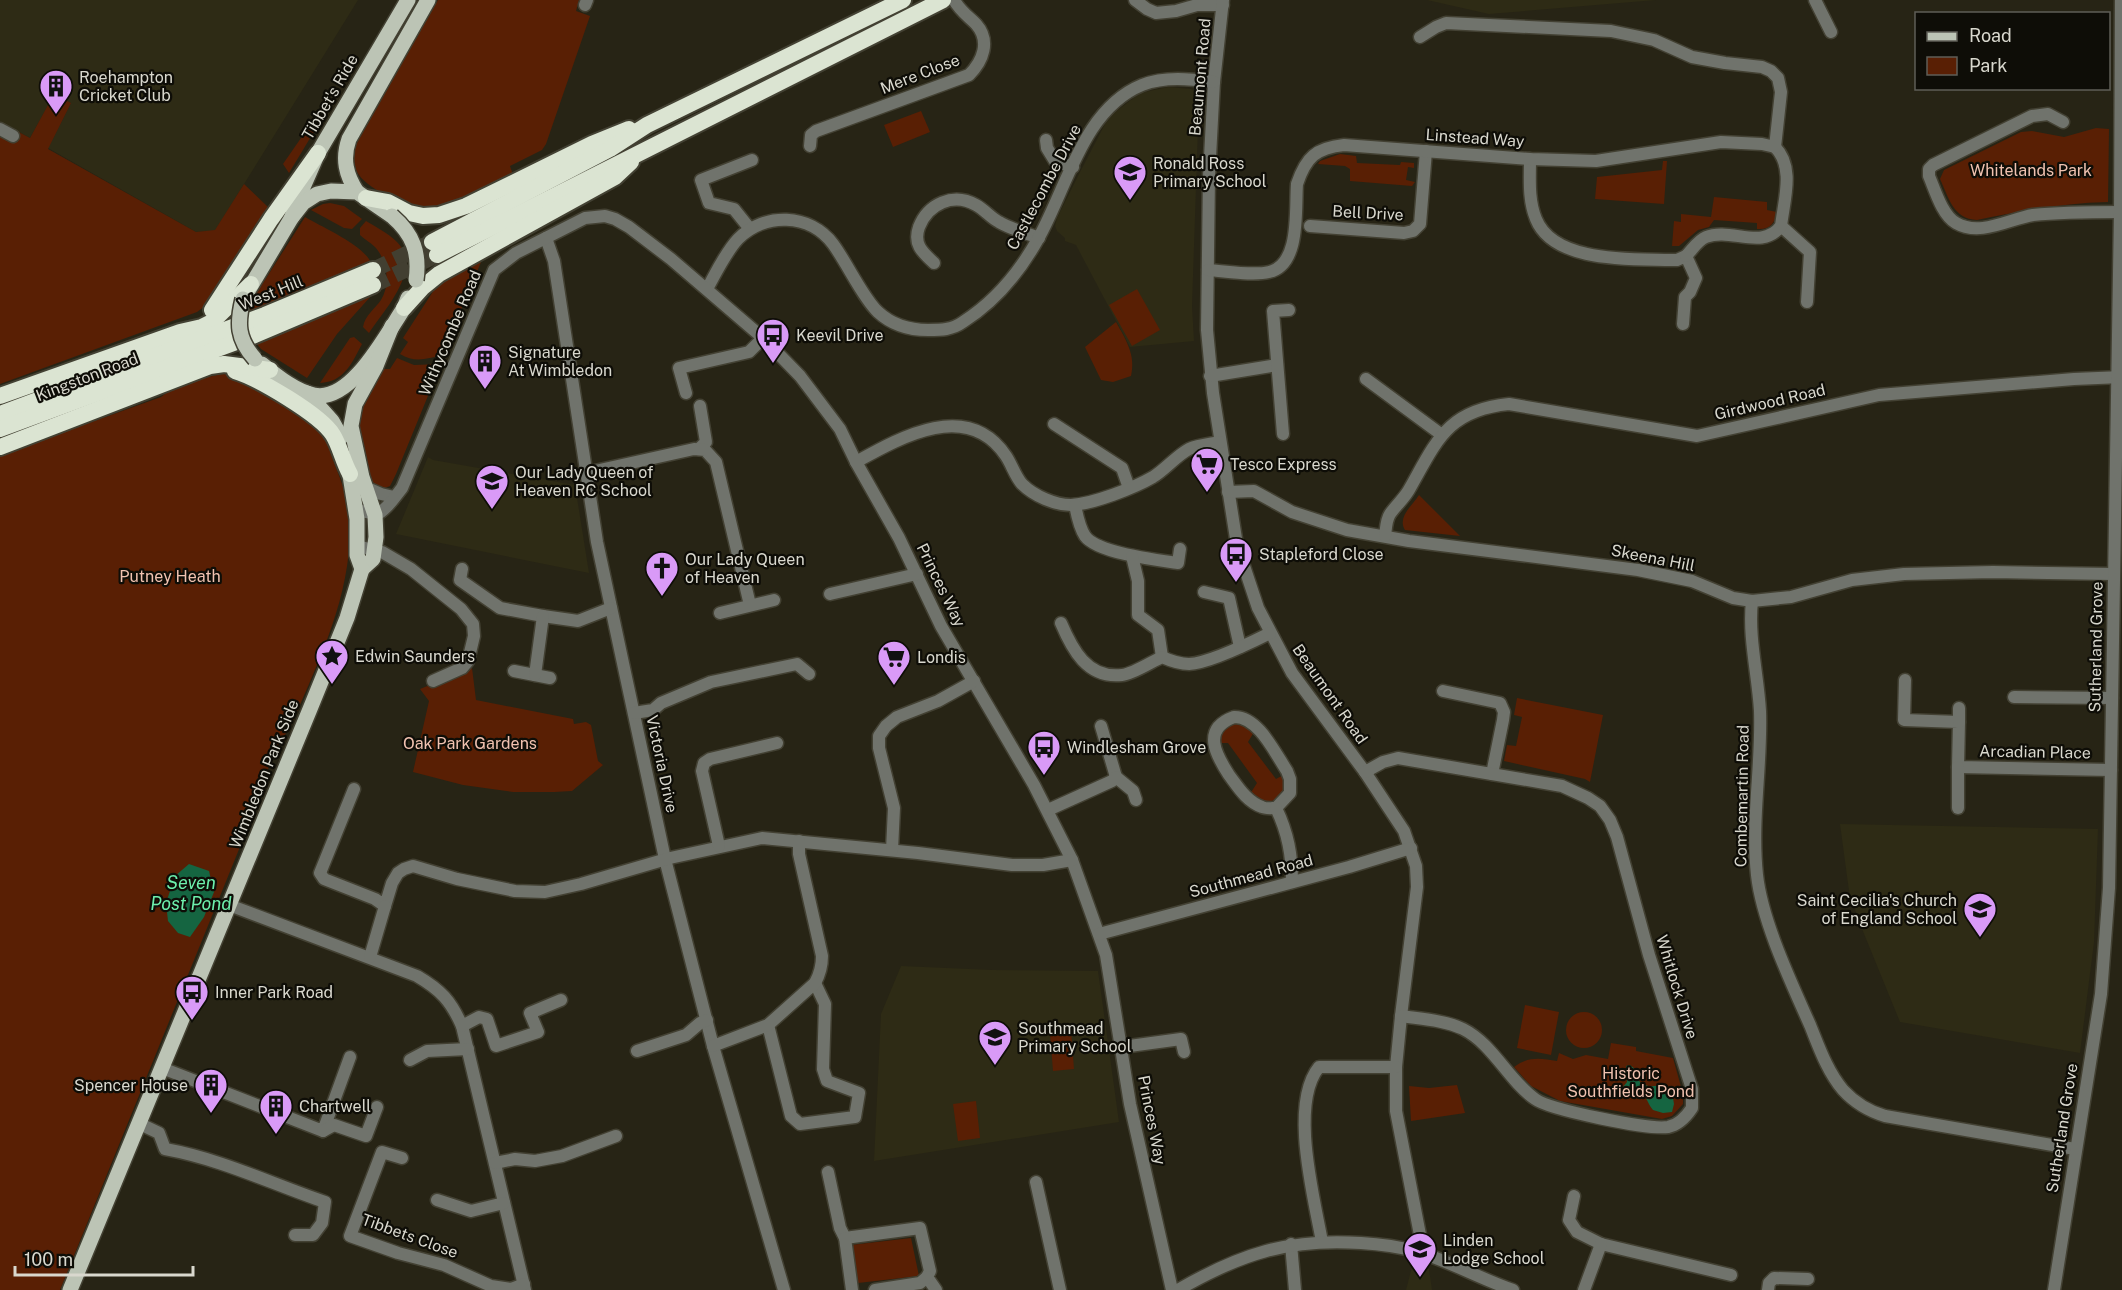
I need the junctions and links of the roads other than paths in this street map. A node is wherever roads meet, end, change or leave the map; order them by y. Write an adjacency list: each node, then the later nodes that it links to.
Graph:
1 (408, 0): 22 (main road, Tibbet's Ride)
2 (429, 0): 27 (main road)
3 (903, 0): 10 (highway)
4 (943, 0): 23 (highway)
5 (954, 0): 19 (street, Mere Close)
6 (1135, 0): 9 (street)
7 (1815, 0): 11 (street)
8 (2121, 0): 28 (street, Sutherland Grove)
9 (1223, 3): 13 (street, Beaumont Road)
10 (881, 5): 15 (highway)
11 (1830, 32)
12 (1420, 37): 20 (street)
13 (1214, 82): 26 (street, Castlecombe Drive); 40 (street, Beaumont Road)
14 (2064, 122): 28 (street)
15 (647, 125): 27 (highway); 33 (highway)
16 (0, 129): 17 (street)
17 (13, 136)
18 (1046, 140): 26 (street)
19 (810, 146)
20 (1775, 147): 24 (street, Linstead Way); 32 (street)
21 (1426, 151): 24 (street, Linstead Way); 31 (street, Bell Drive); 40 (street, Linstead Way)
22 (318, 153): 29 (main road, Tibbet's Ride); 50 (highway)
23 (640, 153): 33 (highway); 45 (highway)
24 (1530, 159): 38 (street)
25 (752, 160): 34 (street)
26 (1073, 167): 36 (street, Castlecombe Drive)
27 (362, 195): 29 (main road); 45 (main road, bridge)
28 (2120, 212): 54 (street, Sutherland Grove)
29 (292, 217): 42 (main road)
30 (615, 219): 35 (street, Withycombe Road); 43 (street, Princes Way)
31 (1310, 226)
32 (1781, 226): 38 (street); 44 (street)
33 (476, 228): 37 (highway)
34 (750, 229): 36 (street, Castlecombe Drive); 43 (street, Castlecombe Drive)
35 (546, 238): 70 (street, Victoria Drive); 75 (street, Withycombe Road)
36 (1039, 238): 39 (street)
37 (435, 248)
38 (1686, 256): 47 (street)
39 (934, 262)
40 (1208, 270): 53 (street, Beaumont Road)
41 (373, 277): 50 (highway, West Hill)
42 (251, 284): 50 (highway); 52 (main road, bridge)
43 (706, 289): 49 (street, Princes Way)
44 (1807, 302)
45 (404, 308): 48 (main road)
46 (1289, 310): 51 (street)
47 (1683, 324)
48 (392, 326): 57 (main road); 72 (main road)
49 (763, 338): 58 (street); 69 (street, Princes Way)
50 (183, 346): 59 (highway); 61 (highway, Kingston Road); 63 (highway, Kingston Road)
51 (1277, 365): 53 (street); 64 (street)
52 (270, 370): 56 (highway); 57 (main road)
53 (1210, 376): 66 (street, Beaumont Road)
54 (2120, 377): 65 (street, Girdwood Road); 87 (street, Sutherland Grove)
55 (1366, 379): 65 (street)
56 (161, 386): 67 (highway); 71 (highway)
57 (307, 393): 71 (main road)
58 (686, 393)
59 (0, 396)
60 (700, 406): 68 (street)
61 (0, 414)
62 (1054, 423): 73 (street)
63 (0, 429)
64 (1283, 434)
65 (1442, 435): 79 (street, Girdwood Road)
66 (1220, 442): 73 (street); 74 (street, Beaumont Road)
67 (0, 447)
68 (699, 449): 70 (street); 92 (street)
69 (856, 462): 76 (street); 86 (street, Princes Way)
70 (586, 473): 93 (street, Victoria Drive)
71 (350, 474): 77 (main road)
72 (365, 487): 75 (street); 78 (main road)
73 (1129, 488): 76 (street)
74 (1228, 492): 79 (street, Skeena Hill); 97 (street, Beaumont Road)
75 (394, 497): 78 (street, Withycombe Road)
76 (1075, 505): 83 (street)
77 (355, 510): 78 (street); 80 (main road)
78 (375, 515): 81 (main road)
79 (1385, 536): 91 (street, Skeena Hill)
80 (357, 546): 81 (street); 84 (main road)
81 (375, 549): 84 (main road, Wimbledon Park Side); 105 (street)
82 (1180, 549): 83 (street)
83 (1132, 556): 99 (street)
84 (362, 569): 132 (main road, Wimbledon Park Side)
85 (462, 569): 95 (street)
86 (916, 574): 89 (street); 106 (street, Princes Way)
87 (2113, 574): 91 (street, Skeena Hill); 109 (street, Sutherland Grove)
88 (1204, 592): 98 (street)
89 (830, 594)
90 (774, 600): 92 (street)
91 (1752, 602): 155 (street, Combemartin Road)
92 (750, 605): 94 (street)
93 (611, 608): 95 (street); 111 (street, Victoria Drive)
94 (720, 613)
95 (543, 616): 102 (street)
96 (1061, 623): 99 (street)
97 (1270, 633): 98 (street); 117 (street, Beaumont Road)
98 (1240, 647): 99 (street)
99 (1162, 657)
100 (514, 672): 102 (street)
101 (809, 674): 111 (street)
102 (535, 675): 103 (street)
103 (550, 678)
104 (1905, 680): 112 (street)
105 (433, 681)
106 (974, 681): 124 (street, Princes Way); 128 (street)
107 (1443, 692): 118 (street)
108 (2014, 697): 109 (street)
109 (2112, 698): 116 (street, Sutherland Grove)
110 (1959, 708): 112 (street, Arcadian Place)
111 (634, 713): 129 (street, Victoria Drive)
112 (1959, 722): 115 (street, Arcadian Place)
113 (1101, 726): 119 (street)
114 (777, 743): 126 (street)
115 (1958, 767): 116 (street, Arcadian Place); 123 (street, Arcadian Place)
116 (2110, 770): 155 (street, Sutherland Grove)
117 (1365, 772): 118 (street, Whitlock Drive); 127 (street, Beaumont Road)
118 (1492, 774): 138 (street, Whitlock Drive)
119 (1116, 777): 121 (street); 124 (street)
120 (354, 789): 133 (street)
121 (1136, 800)
122 (1276, 808): 122 (street); 131 (street)
123 (1958, 808)
124 (1048, 810): 130 (street, Princes Way)
125 (799, 841): 126 (street); 128 (street); 136 (street)
126 (719, 846): 129 (street)
127 (1411, 848): 131 (street, Southmead Road); 138 (street, Beaumont Road)
128 (892, 850): 130 (street)
129 (665, 859): 133 (street); 139 (street, Victoria Drive)
130 (1072, 860): 134 (street, Princes Way)
131 (1292, 882): 134 (street, Southmead Road)
132 (229, 905): 135 (street); 150 (main road, Wimbledon Park Side)
133 (385, 906): 135 (street)
134 (1099, 934): 143 (street, Princes Way)
135 (370, 957): 141 (street)
136 (815, 983): 140 (street); 140 (street)
137 (561, 1000): 141 (street)
138 (1401, 1016): 149 (street, Beaumont Road)
139 (707, 1020): 142 (street, Victoria Drive); 145 (street)
140 (768, 1025): 142 (street)
141 (462, 1026): 144 (street)
142 (713, 1046): 174 (street, Victoria Drive)
143 (1122, 1047): 146 (street); 179 (street, Princes Way)
144 (468, 1049): 148 (street); 157 (street)
145 (637, 1051)
146 (1184, 1052)
147 (350, 1057): 153 (street)
148 (410, 1060)
149 (1396, 1067): 165 (street); 168 (street, Beaumont Road)
150 (162, 1068): 152 (main road, Wimbledon Park Side); 153 (street)
151 (377, 1107): 153 (street)
152 (138, 1123): 163 (street); 173 (main road, Wimbledon Park Side)
153 (323, 1131)
154 (616, 1136): 157 (street)
155 (2075, 1149): 185 (street, Sutherland Grove)
156 (402, 1158): 172 (street, Tibbets Close)
157 (495, 1163): 162 (street)
158 (828, 1172): 164 (street)
159 (1036, 1182): 178 (street)
160 (1574, 1196): 167 (street)
161 (436, 1200): 162 (street)
162 (504, 1203): 172 (street)
163 (296, 1235)
164 (845, 1238): 170 (street); 175 (street)
165 (1322, 1242): 166 (street); 168 (street)
166 (1291, 1244): 180 (street); 181 (street)
167 (1601, 1244): 169 (street); 183 (street)
168 (1421, 1253): 182 (street)
169 (1731, 1275)
170 (927, 1277): 176 (street); 177 (street)
171 (1808, 1279): 184 (street)
172 (525, 1287)
173 (70, 1290)
174 (784, 1290)
175 (852, 1290)
176 (875, 1290)
177 (936, 1290)
178 (1060, 1290)
179 (1172, 1290)
180 (1178, 1290)
181 (1295, 1290)
182 (1513, 1290)
183 (1584, 1290)
184 (1768, 1290)
185 (2054, 1290)

